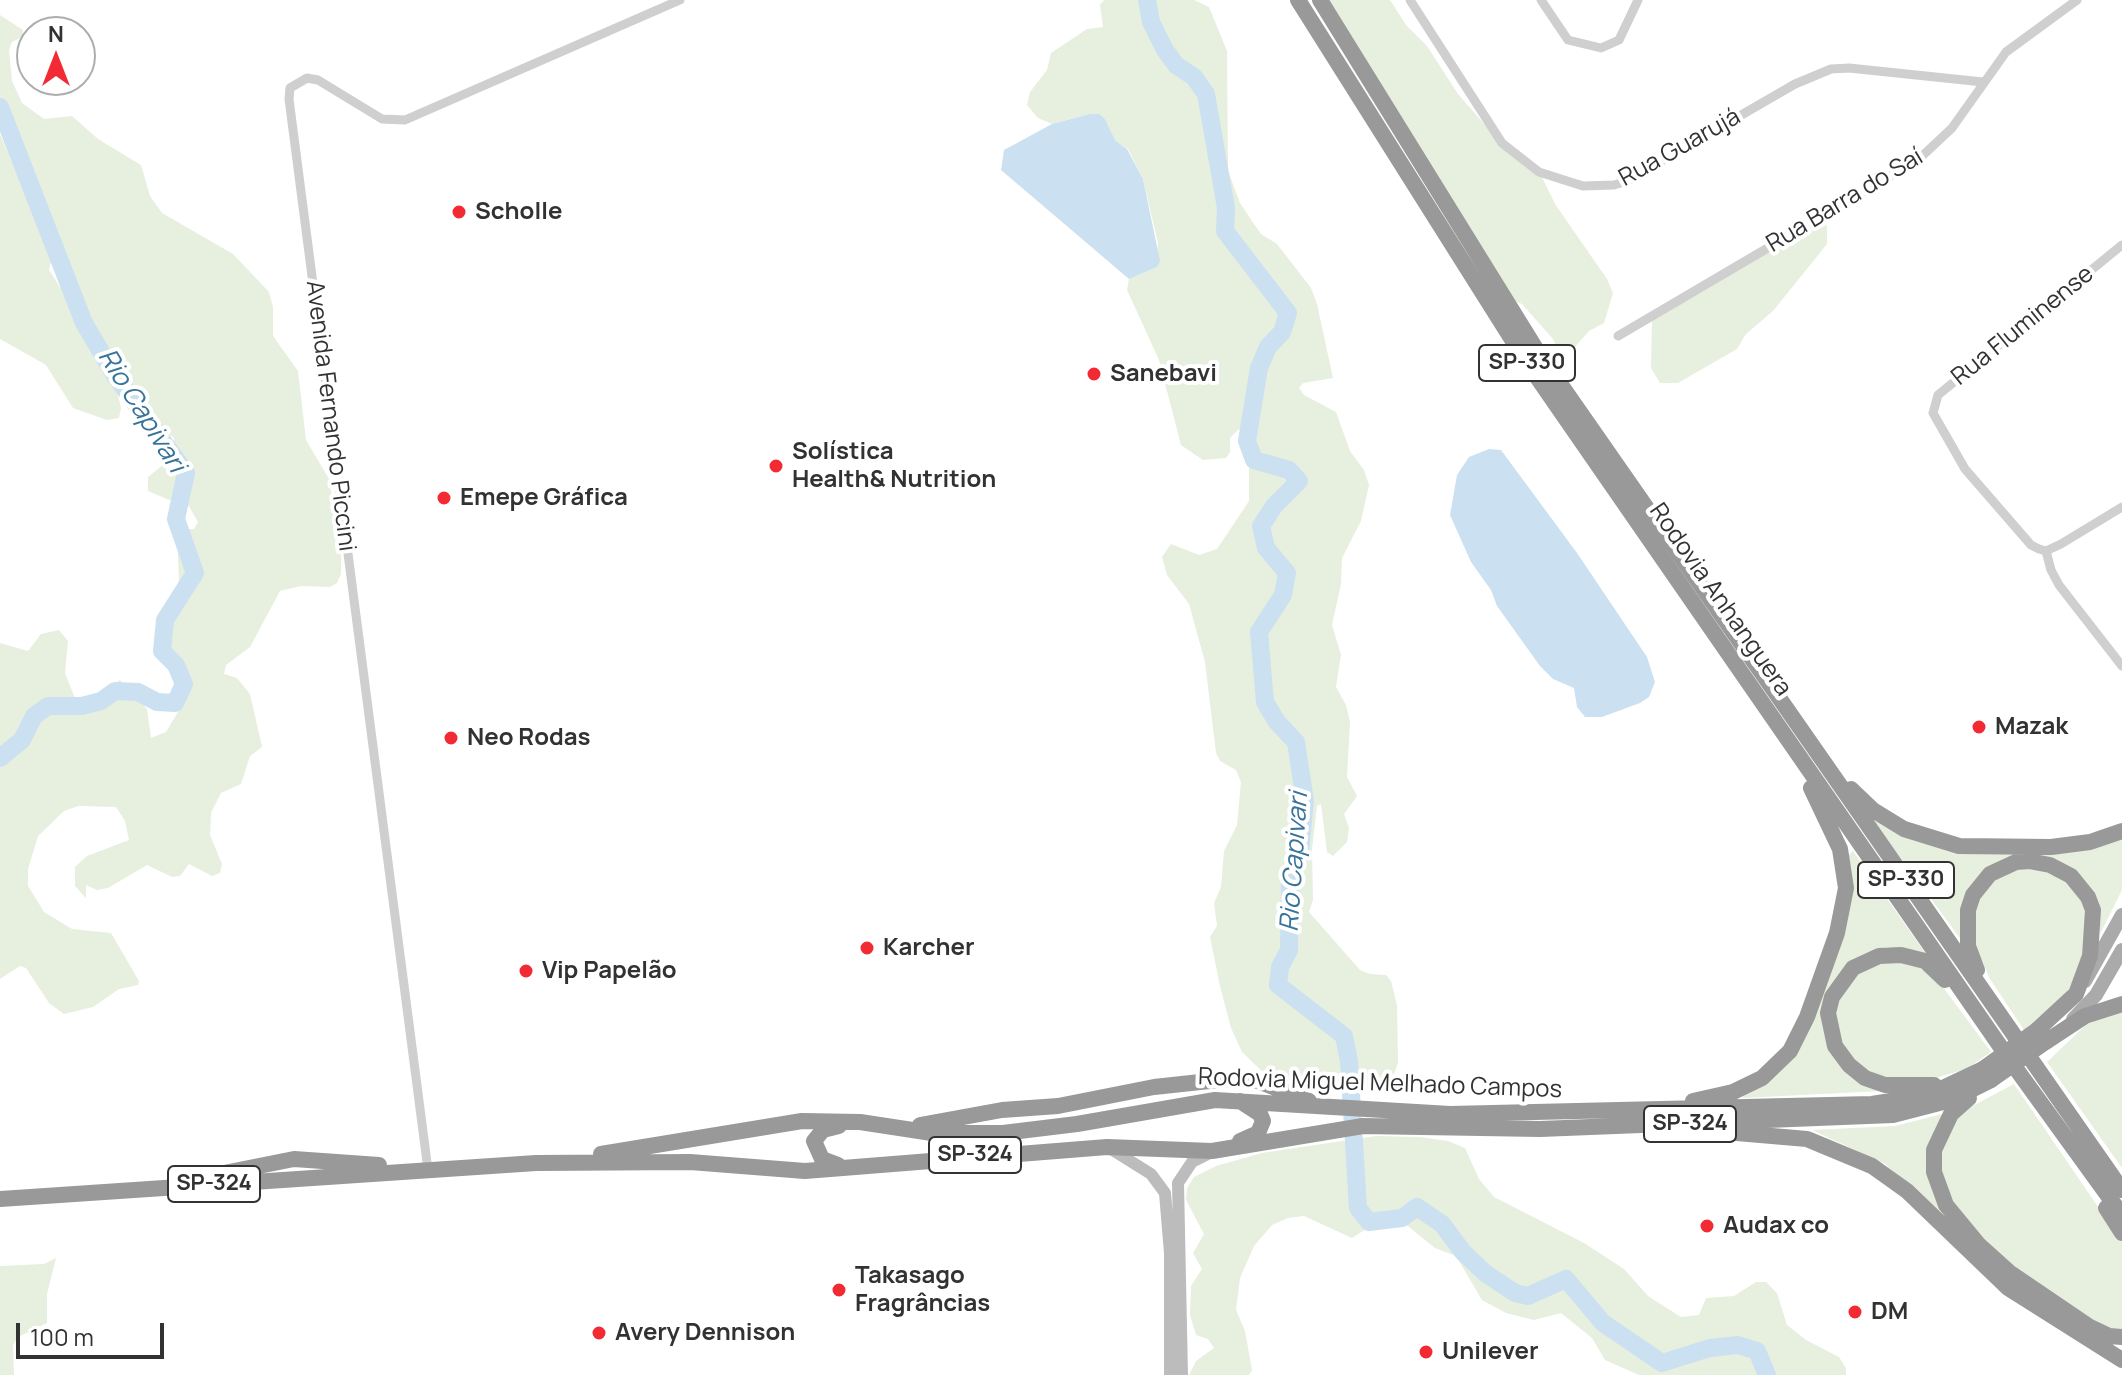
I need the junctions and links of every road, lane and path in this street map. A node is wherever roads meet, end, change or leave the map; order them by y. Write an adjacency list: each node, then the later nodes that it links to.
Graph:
1 (680, 0): 37 (street, Avenida Fernando Piccini)
2 (1298, 0): 15 (highway, Rodovia Anhanguera / SP-330)
3 (1320, 0): 14 (highway, Rodovia Anhanguera / SP-330)
4 (1410, 0): 8 (street, Rua Guarujá)
5 (1541, 0): 6 (street)
6 (1638, 0)
7 (2077, 0): 8 (street, Rua Barra do Saí)
8 (1983, 82): 10 (street, Rua Barra do Saí)
9 (2122, 245): 12 (street, Rua Fluminense)
10 (1618, 336)
11 (2122, 507): 12 (street)
12 (2046, 551): 13 (street)
13 (2122, 666)
14 (1789, 714): 16 (highway); 21 (highway, Rodovia Anhanguera / SP-330)
15 (1771, 717): 22 (highway, Rodovia Anhanguera / SP-330); 28 (highway)
16 (2122, 831)
17 (2122, 915): 19 (main road)
18 (2122, 950): 23 (main road)
19 (2077, 993): 21 (highway); 23 (highway)
20 (2122, 1004): 23 (highway)
21 (1996, 1007): 30 (highway, Rodovia Anhanguera / SP-330)
22 (1985, 1024): 25 (highway); 34 (highway, Rodovia Anhanguera / SP-330)
23 (2049, 1034): 24 (highway, bridge)
24 (1984, 1079): 25 (highway, Rodovia Miguel Melhado Campos / SP-324); 28 (highway, Rodovia Miguel Melhado Campos / SP-324); 43 (highway)
25 (1959, 1082): 28 (highway, Rodovia Miguel Melhado Campos / SP-324)
26 (1238, 1100): 27 (highway, Rodovia Miguel Melhado Campos / SP-324); 31 (highway, Rodovia Miguel Melhado Campos / SP-324); 33 (highway)
27 (1320, 1104): 28 (highway, Rodovia Miguel Melhado Campos / SP-324); 31 (highway)
28 (1622, 1119): 33 (highway, Rodovia Miguel Melhado Campos / SP-324); 44 (highway)
29 (860, 1122): 31 (highway, Rodovia Miguel Melhado Campos / SP-324); 35 (highway, Rodovia Miguel Melhado Campos / SP-324); 36 (highway)
30 (2078, 1122): 38 (highway); 39 (highway, Rodovia Anhanguera / SP-330)
31 (899, 1129)
32 (1107, 1147): 33 (highway, Rodovia Miguel Melhado Campos / SP-324); 36 (highway, Rodovia Miguel Melhado Campos / SP-324); 45 (street)
33 (1212, 1151): 46 (street)
34 (2081, 1161): 41 (highway, Rodovia Anhanguera / SP-330); 42 (highway)
35 (536, 1163): 36 (highway, Rodovia Miguel Melhado Campos / SP-324); 37 (highway, Rodovia Miguel Melhado Campos / SP-324)
36 (844, 1167)
37 (428, 1170): 40 (highway, Rodovia Miguel Melhado Campos / SP-324)
38 (2122, 1179)
39 (2122, 1190)
40 (0, 1199)
41 (2122, 1215)
42 (2122, 1233)
43 (2122, 1337)
44 (2122, 1360)
45 (1170, 1375)
46 (1182, 1375)

